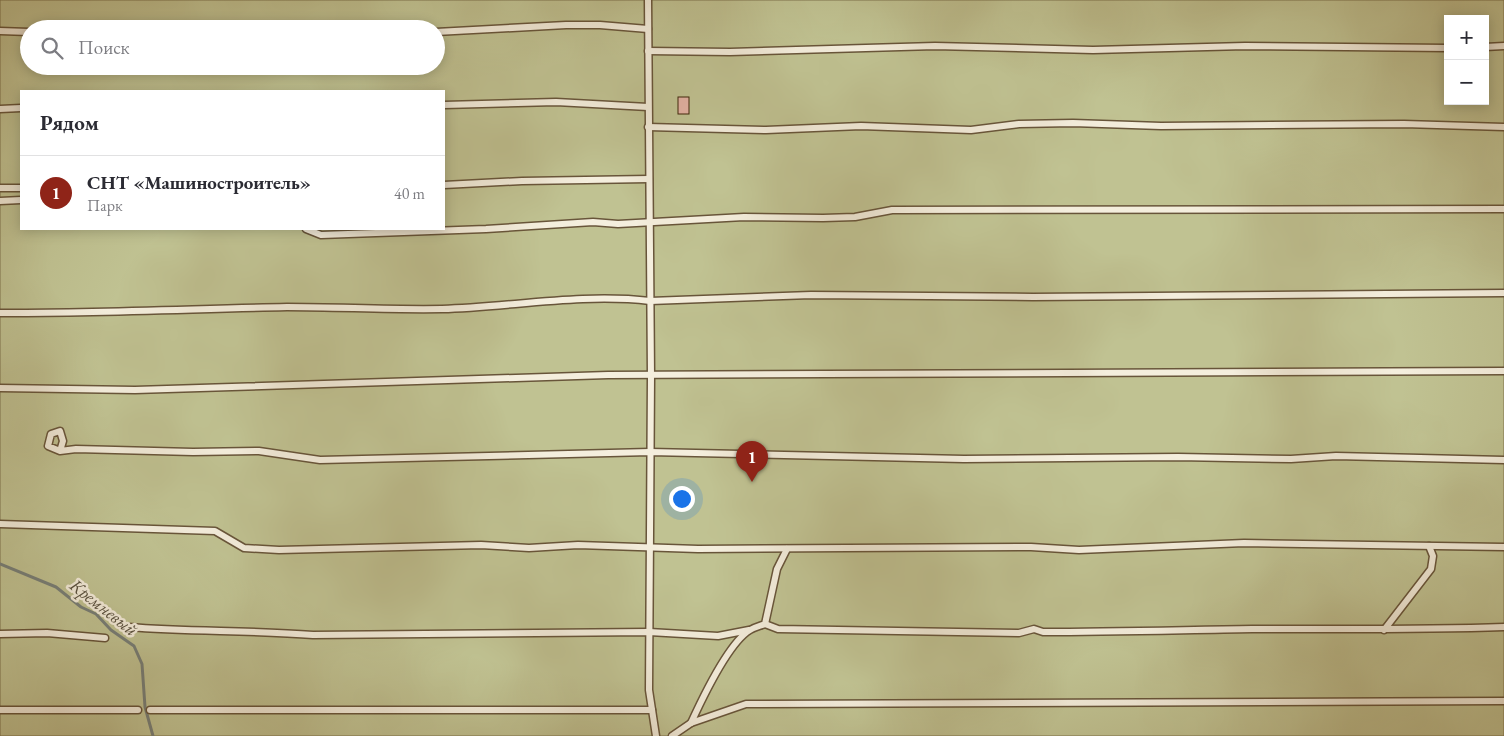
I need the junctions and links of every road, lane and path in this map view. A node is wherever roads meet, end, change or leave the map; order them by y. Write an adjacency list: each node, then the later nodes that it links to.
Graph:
1 (648, 0): 2 (lane)
2 (648, 29): 5 (lane); 9 (lane)
3 (0, 31): 4 (lane)
4 (20, 32)
5 (445, 32)
6 (1504, 46): 7 (lane)
7 (1489, 47)
8 (1444, 48): 9 (lane)
9 (648, 50): 11 (lane)
10 (445, 105): 11 (lane)
11 (648, 107): 14 (lane)
12 (20, 108): 13 (lane)
13 (0, 109)
14 (648, 127): 15 (lane); 16 (lane)
15 (1504, 127)
16 (649, 179): 17 (lane); 23 (lane)
17 (445, 185)
18 (0, 188): 19 (lane)
19 (20, 188)
20 (20, 200): 21 (lane)
21 (0, 201)
22 (1504, 210): 23 (lane)
23 (649, 221): 26 (lane); 28 (lane)
24 (308, 230): 25 (lane)
25 (438, 230)
26 (445, 230)
27 (1504, 293): 28 (lane)
28 (650, 301): 29 (lane); 31 (lane)
29 (0, 313)
30 (1504, 371): 31 (lane)
31 (651, 376): 32 (lane); 34 (lane)
32 (0, 388)
33 (60, 451): 34 (lane)
34 (650, 452): 35 (lane); 39 (lane)
35 (1504, 460)
36 (0, 524): 39 (lane)
37 (1429, 546): 38 (lane); 40 (lane); 45 (lane)
38 (1504, 546)
39 (649, 548): 40 (lane); 46 (lane)
40 (787, 549): 41 (lane)
41 (765, 624): 44 (lane); 45 (lane)
42 (128, 627): 46 (lane)
43 (1504, 627): 45 (lane)
44 (749, 630): 46 (lane); 54 (lane)
45 (1384, 630)
46 (649, 632): 53 (lane)
47 (0, 634): 48 (lane)
48 (106, 638)
49 (1504, 701): 54 (lane)
50 (0, 710): 51 (lane)
51 (138, 710)
52 (150, 710): 53 (lane)
53 (652, 710): 55 (lane)
54 (691, 723): 56 (lane)
55 (656, 736)
56 (672, 736)

